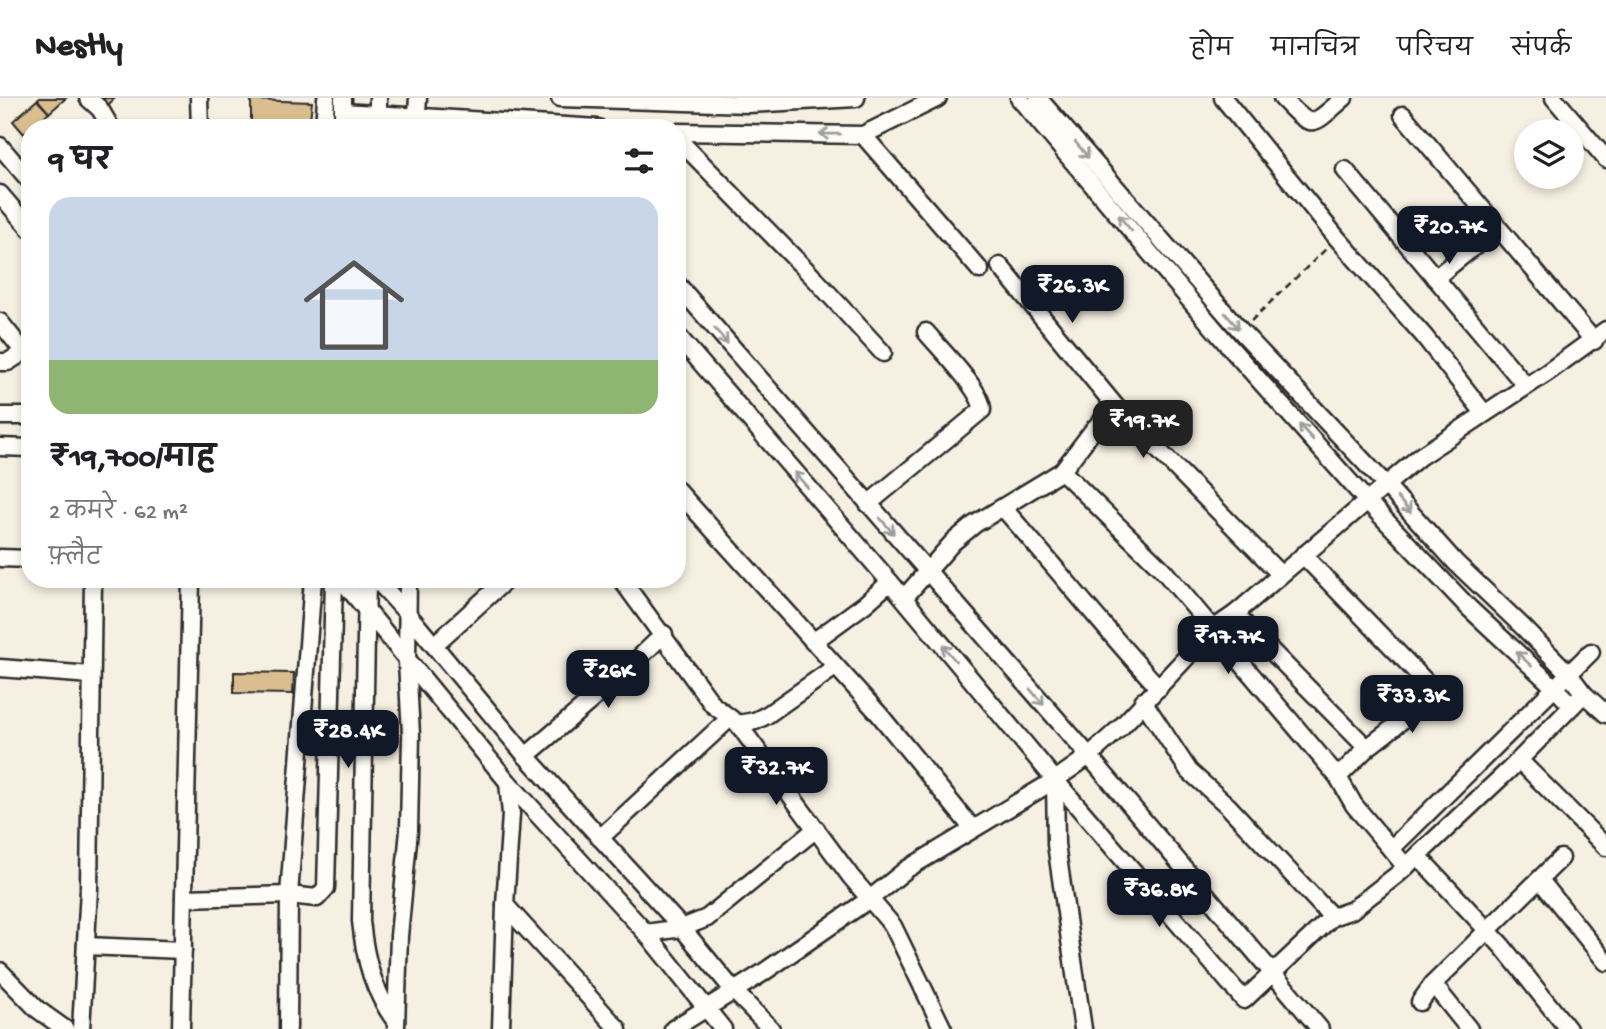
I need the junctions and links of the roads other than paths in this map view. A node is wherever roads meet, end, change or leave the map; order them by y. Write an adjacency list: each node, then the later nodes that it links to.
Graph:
1 (88, 98): 20 (street)
2 (183, 98): 17 (street)
3 (326, 98): 21 (street)
4 (378, 98): 23 (street)
5 (418, 98): 24 (street)
6 (561, 98): 15 (street)
7 (856, 98): 16 (street)
8 (938, 98): 26 (street)
9 (1019, 98): 57 (street, one-way to 9)
10 (1038, 98): 55 (street, one-way to 55)
11 (1223, 98): 49 (street)
12 (1283, 98): 13 (street)
13 (1344, 98)
14 (1554, 98): 29 (street)
15 (619, 99): 16 (street)
16 (746, 101)
17 (199, 112)
18 (343, 113): 22 (street)
19 (1403, 115): 34 (street)
20 (106, 119)
21 (325, 119)
22 (369, 119)
23 (378, 119)
24 (416, 119)
25 (686, 132): 26 (street, one-way to 25)
26 (863, 135): 36 (street)
27 (0, 146): 30 (street)
28 (686, 147): 44 (street)
29 (1606, 159)
30 (21, 170)
31 (1345, 170): 37 (street)
32 (0, 194): 33 (street)
33 (21, 218)
34 (1497, 228): 37 (street); 41 (street)
35 (1000, 266): 48 (street)
36 (980, 270)
37 (1435, 278): 47 (street)
38 (686, 294): 58 (street, one-way to 58)
39 (0, 322): 42 (street)
40 (926, 332): 58 (street)
41 (1600, 335): 47 (street)
42 (21, 344)
43 (686, 345): 65 (street, one-way to 43)
44 (883, 353)
45 (21, 354): 46 (street)
46 (0, 362)
47 (1526, 386): 49 (street)
48 (1116, 407): 54 (street); 64 (street)
49 (1484, 413): 55 (street)
50 (0, 416): 51 (street)
51 (21, 416)
52 (0, 447): 53 (street)
53 (21, 448)
54 (1062, 471): 59 (street); 80 (street)
55 (1386, 485): 57 (street); 88 (street, one-way to 88)
56 (686, 500): 82 (street)
57 (1367, 501): 60 (street); 91 (street, one-way to 57)
58 (868, 504): 63 (street, one-way to 63)
59 (1003, 509): 63 (street); 90 (street)
60 (1303, 555): 64 (street); 97 (street)
61 (0, 558): 62 (street)
62 (21, 559)
63 (926, 570): 76 (street); 99 (street, one-way to 99)
64 (1280, 574): 79 (street)
65 (890, 582): 76 (street); 82 (street)
66 (93, 588): 89 (street)
67 (191, 588): 113 (street)
68 (312, 588): 112 (street)
69 (334, 588): 112 (street)
70 (348, 588): 77 (street)
71 (367, 588): 77 (street)
72 (384, 588): 78 (street)
73 (408, 588): 78 (street)
74 (497, 588): 83 (street)
75 (628, 588): 81 (street)
76 (904, 598): 102 (street, one-way to 76)
77 (368, 613): 85 (street); 129 (street)
78 (407, 613): 83 (street); 85 (street)
79 (1235, 614): 80 (street); 97 (street)
80 (1213, 629): 90 (street); 101 (street)
81 (664, 635): 96 (street); 98 (street)
82 (813, 642): 86 (street)
83 (433, 645): 98 (street)
84 (1591, 652): 88 (street)
85 (407, 661): 103 (street); 129 (street)
86 (835, 667): 96 (street); 104 (street)
87 (0, 668): 89 (street)
88 (1569, 674): 91 (street); 92 (street)
89 (91, 675): 120 (street)
90 (1159, 688): 93 (street)
91 (1555, 688): 94 (street); 108 (street)
92 (1584, 694): 94 (street); 95 (street)
93 (1143, 701): 99 (street); 116 (street)
94 (1572, 706): 100 (street)
95 (1606, 714)
96 (734, 721): 105 (street); 106 (street)
97 (1367, 748): 101 (street)
98 (526, 756): 106 (street)
99 (1089, 756): 102 (street); 124 (street)
100 (1519, 760): 107 (street); 110 (street)
101 (1338, 777): 108 (street)
102 (1055, 780): 104 (street); 124 (street); 140 (street)
103 (508, 782): 115 (street); 119 (street)
104 (972, 828): 114 (street)
105 (816, 829): 114 (street); 117 (street)
106 (600, 838): 117 (street)
107 (1606, 847)
108 (1391, 849): 110 (street)
109 (1561, 859): 111 (street)
110 (1412, 861): 116 (street); 118 (street)
111 (1540, 880): 118 (street); 122 (street)
112 (289, 895): 113 (street); 133 (street)
113 (184, 898): 121 (street)
114 (871, 898): 126 (street); 139 (street)
115 (505, 905): 134 (street); 135 (street)
116 (1332, 917): 124 (street)
117 (682, 928): 119 (street); 126 (street)
118 (1488, 932): 125 (street); 143 (street)
119 (646, 933): 128 (street)
120 (86, 946): 121 (street); 131 (street)
121 (183, 950): 132 (street)
122 (1606, 962)
123 (0, 971): 130 (street)
124 (1274, 972): 141 (street)
125 (1433, 984): 127 (street); 142 (street)
126 (733, 991): 128 (street); 138 (street)
127 (1420, 1002)
128 (706, 1007): 136 (street); 137 (street)
129 (396, 1026)
130 (65, 1029)
131 (81, 1029)
132 (181, 1029)
133 (288, 1029)
134 (501, 1029)
135 (618, 1029)
136 (673, 1029)
137 (723, 1029)
138 (771, 1029)
139 (943, 1029)
140 (1083, 1029)
141 (1320, 1029)
142 (1469, 1029)
143 (1568, 1029)

